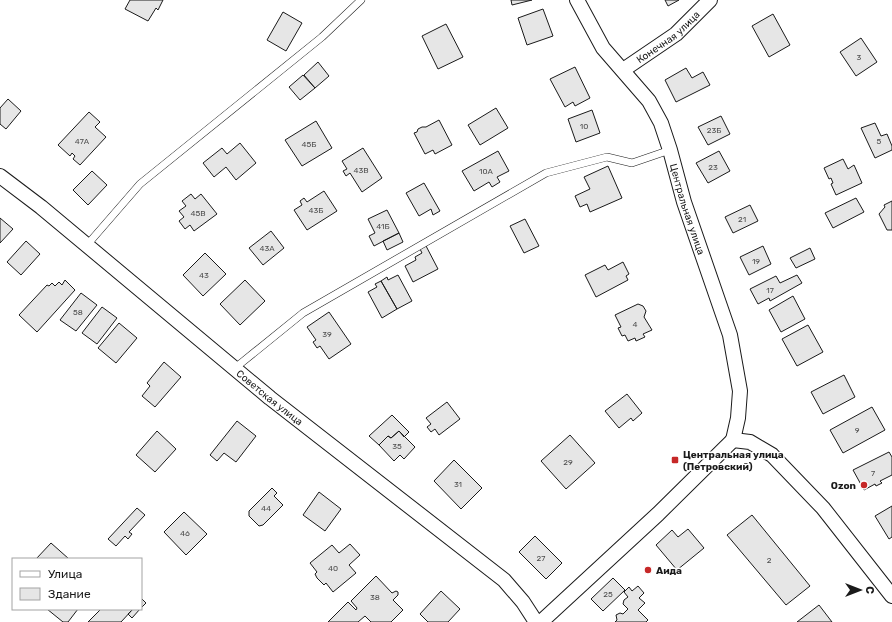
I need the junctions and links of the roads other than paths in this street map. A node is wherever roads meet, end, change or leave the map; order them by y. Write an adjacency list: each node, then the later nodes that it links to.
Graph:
1 (361, 0): 7 (lane)
2 (577, 0): 4 (street, Центральная улица)
3 (710, 0): 4 (street, Конечная улица)
4 (623, 70): 5 (street, Центральная улица)
5 (670, 150): 8 (lane); 9 (street, Центральная улица)
6 (0, 176): 7 (street, Советская улица)
7 (87, 245): 8 (street, Советская улица)
8 (235, 368): 11 (street, Советская улица)
9 (733, 440): 10 (street); 12 (street)
10 (892, 596)
11 (536, 622)
12 (541, 622)

